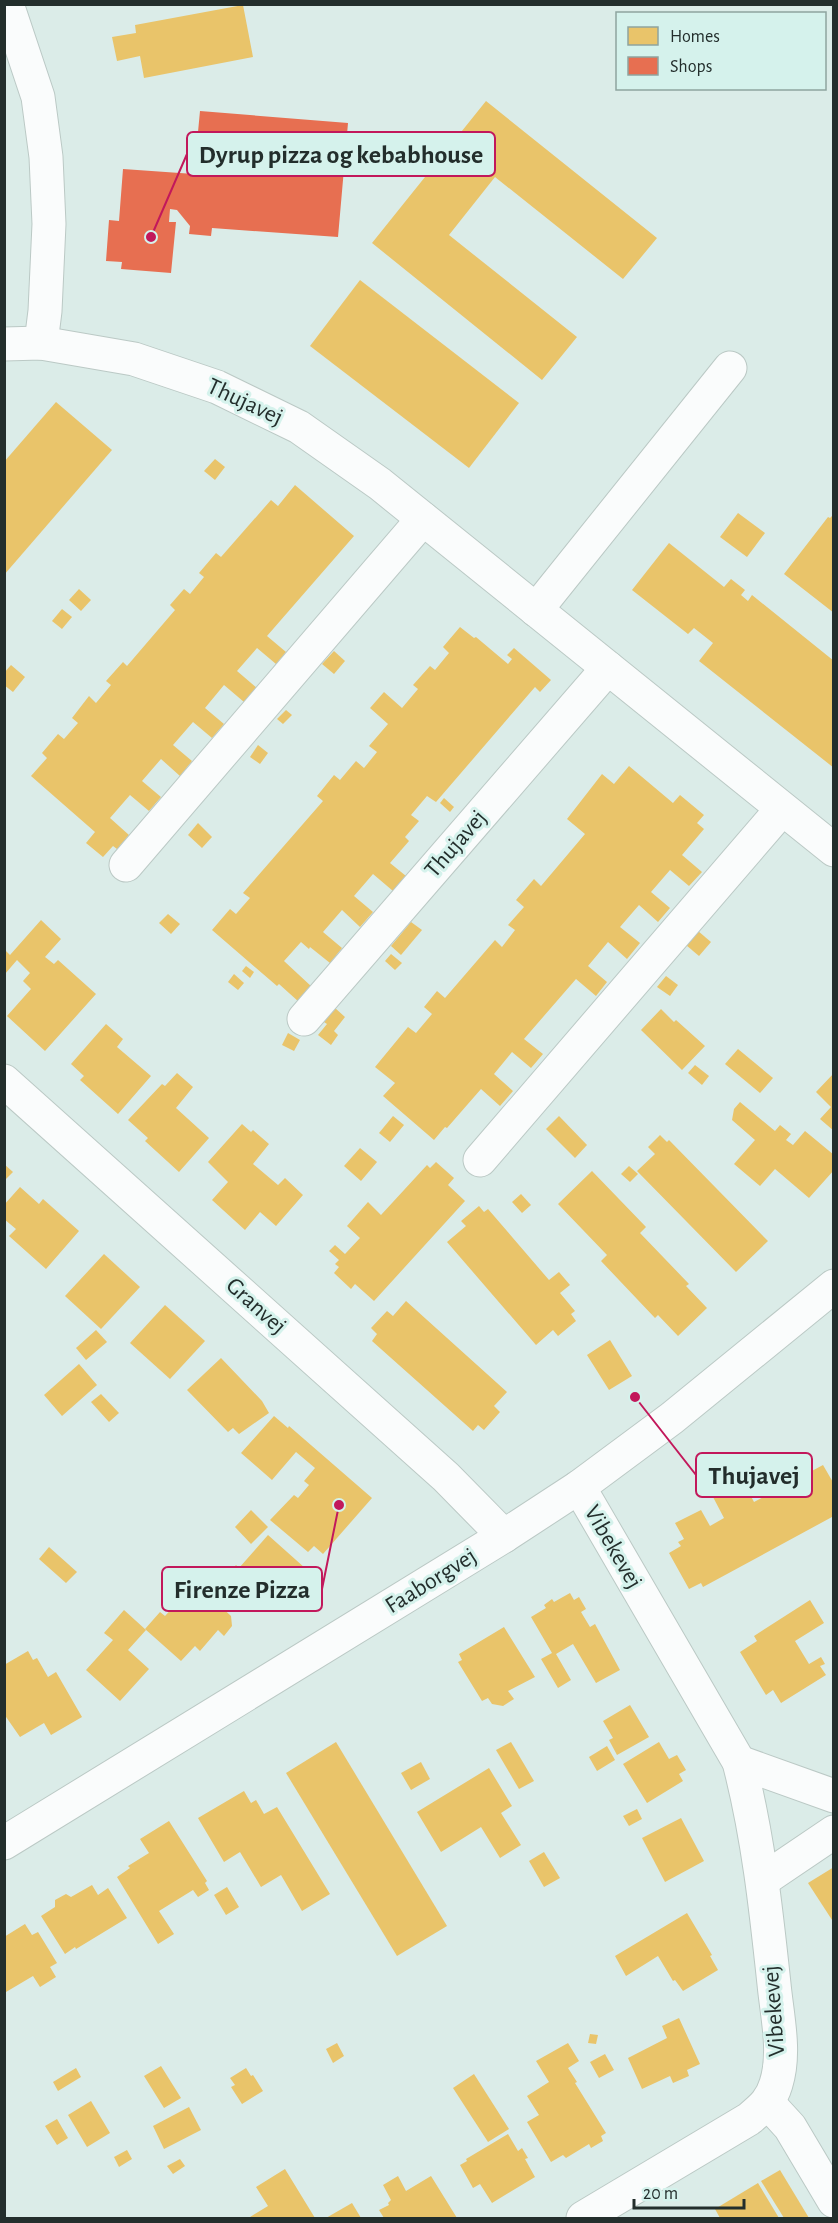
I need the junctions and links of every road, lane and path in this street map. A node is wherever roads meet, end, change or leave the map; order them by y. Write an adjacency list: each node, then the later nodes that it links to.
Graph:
1 (7, 4): 3 (street)
2 (4, 344): 3 (street, Thujavej)
3 (41, 344): 5 (street, Thujavej)
4 (730, 368): 6 (street)
5 (423, 519): 6 (street, Thujavej); 10 (street)
6 (536, 610): 7 (street, Thujavej)
7 (608, 668): 8 (street, Thujavej); 11 (street, Thujavej)
8 (782, 809): 9 (street, Thujavej); 13 (street)
9 (834, 850)
10 (126, 865)
11 (304, 1019)
12 (4, 1081): 16 (street, Granvej)
13 (480, 1160)
14 (834, 1286): 15 (street, Faaborgvej)
15 (579, 1488): 16 (street, Faaborgvej); 17 (street, Vibekevej)
16 (504, 1536): 20 (street, Faaborgvej)
17 (739, 1762): 18 (street); 21 (street, Vibekevej)
18 (834, 1796)
19 (834, 1832): 21 (street)
20 (4, 1843)
21 (763, 1880): 22 (street, Vibekevej)
22 (768, 2103): 23 (street); 24 (street)
23 (834, 2201)
24 (583, 2218)

